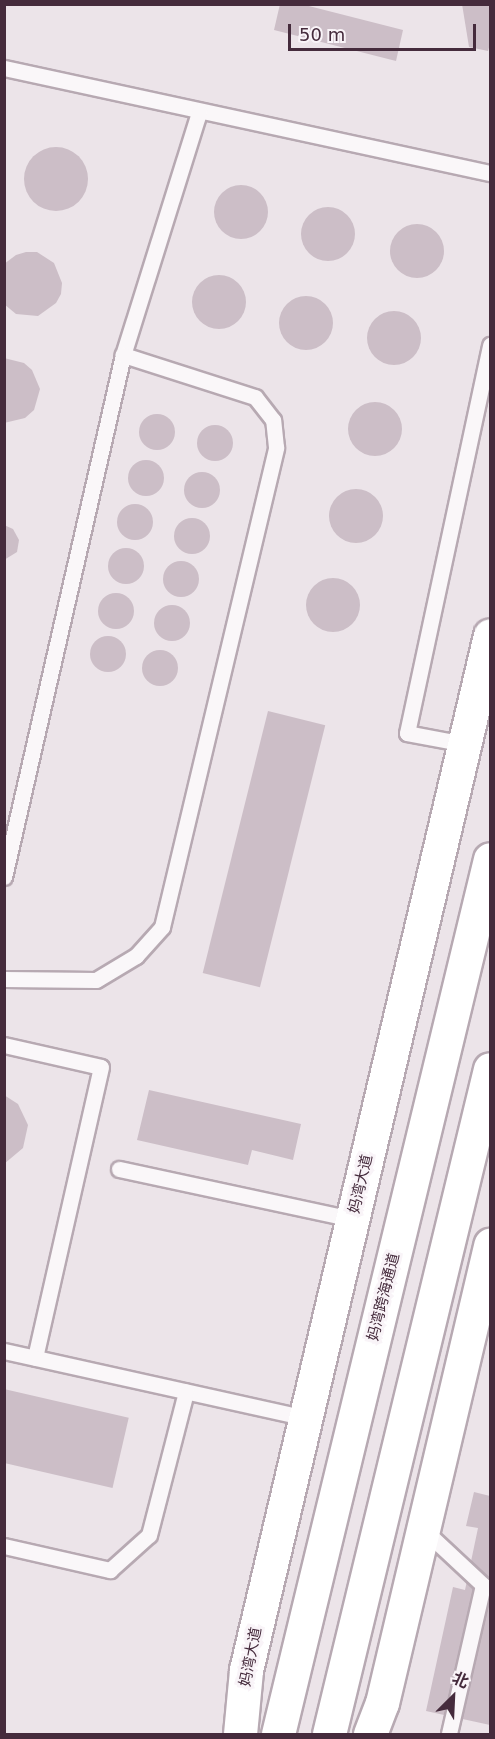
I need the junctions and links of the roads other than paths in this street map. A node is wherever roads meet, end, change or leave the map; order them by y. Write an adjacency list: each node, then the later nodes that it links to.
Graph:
1 (4, 68): 2 (lane)
2 (199, 112): 3 (lane); 5 (lane)
3 (490, 173)
4 (490, 345): 7 (lane)
5 (123, 356): 9 (lane); 10 (lane)
6 (490, 635): 7 (main road, 妈湾大道)
7 (465, 744): 14 (main road, 妈湾大道)
8 (490, 859): 23 (main road, 妈湾跨海通道)
9 (4, 877)
10 (4, 979)
11 (4, 1045): 17 (lane)
12 (490, 1069): 24 (main road)
13 (119, 1169): 14 (lane)
14 (352, 1219): 19 (main road, 妈湾大道)
15 (490, 1245): 20 (main road)
16 (4, 1351): 17 (lane)
17 (35, 1358): 18 (lane)
18 (186, 1392): 19 (lane); 21 (lane)
19 (305, 1418): 22 (main road, 妈湾大道)
20 (423, 1529): 25 (main road); 26 (lane)
21 (4, 1546)
22 (240, 1734)
23 (279, 1734)
24 (328, 1734)
25 (370, 1734)
26 (449, 1734)

